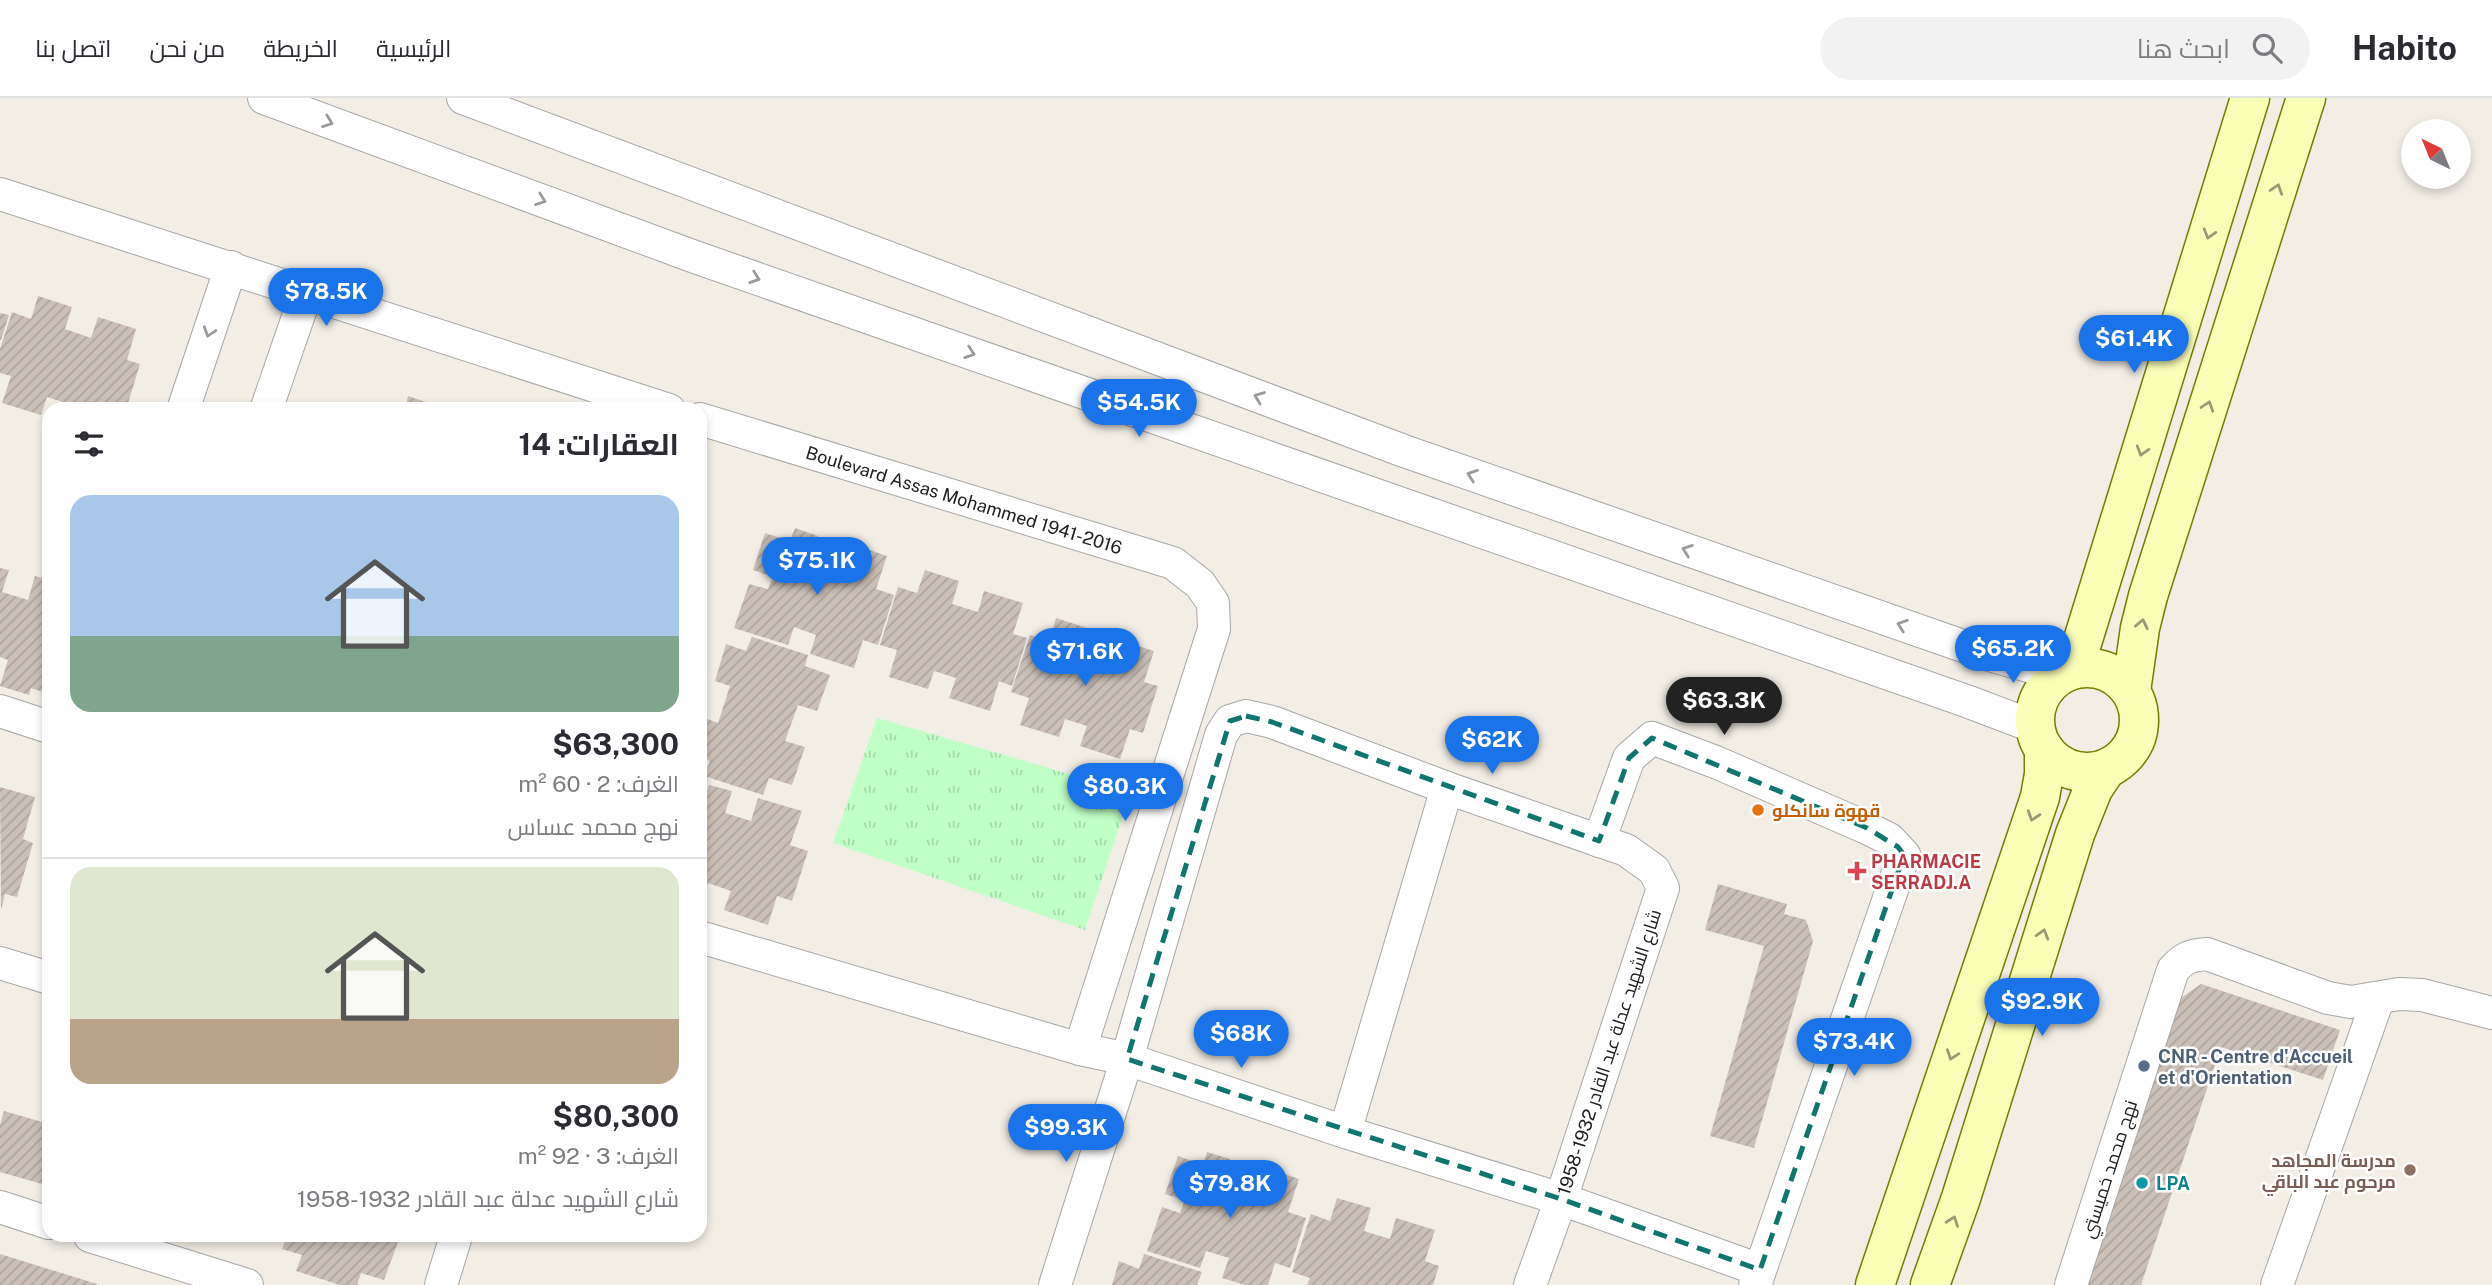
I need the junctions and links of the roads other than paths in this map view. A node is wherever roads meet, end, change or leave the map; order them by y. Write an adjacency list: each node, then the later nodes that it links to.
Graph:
1 (264, 98): 16 (street, one-way to 16)
2 (463, 98): 12 (street, one-way to 2)
3 (2250, 98): 12 (main road, one-way to 12)
4 (2306, 98): 13 (main road, one-way to 4)
5 (0, 194): 6 (street)
6 (231, 267): 7 (street); 8 (street, one-way to 8)
7 (306, 294): 9 (street); 10 (street)
8 (186, 402)
9 (269, 402)
10 (644, 402)
11 (707, 422): 25 (street, Boulevard Assas Mohammed 1941-2016)
12 (2067, 672): 13 (main road); 16 (main road)
13 (2132, 691): 17 (main road)
14 (0, 711): 15 (street)
15 (42, 725)
16 (2040, 738): 17 (main road); 38 (main road, one-way to 38)
17 (2106, 768): 39 (main road, one-way to 17)
18 (1447, 788): 19 (street, شارع الشهيد عدلة عبد القادر 1932-1958); 26 (street, شارع الشهيد عدلة عبد القادر 1932-1958); 27 (street)
19 (1599, 841): 28 (street, شارع الشهيد عدلة عبد القادر 1932-1958); 33 (street)
20 (707, 939): 25 (street)
21 (0, 963): 22 (street)
22 (42, 976)
23 (2378, 999): 24 (street); 40 (street, نهج محمد خميستي); 41 (street)
24 (2492, 1013)
25 (1080, 1049): 26 (street)
26 (1126, 1059): 27 (street); 36 (street)
27 (1345, 1132): 28 (street)
28 (1561, 1199): 33 (street); 37 (street, شارع الشهيد عدلة عبد القادر 1932-1958)
29 (0, 1207): 30 (street)
30 (42, 1221)
31 (109, 1242): 34 (street)
32 (454, 1242): 35 (street)
33 (1757, 1277)
34 (247, 1285)
35 (441, 1285)
36 (1055, 1285)
37 (1530, 1285)
38 (1875, 1285)
39 (1930, 1285)
40 (2071, 1285)
41 (2277, 1285)

